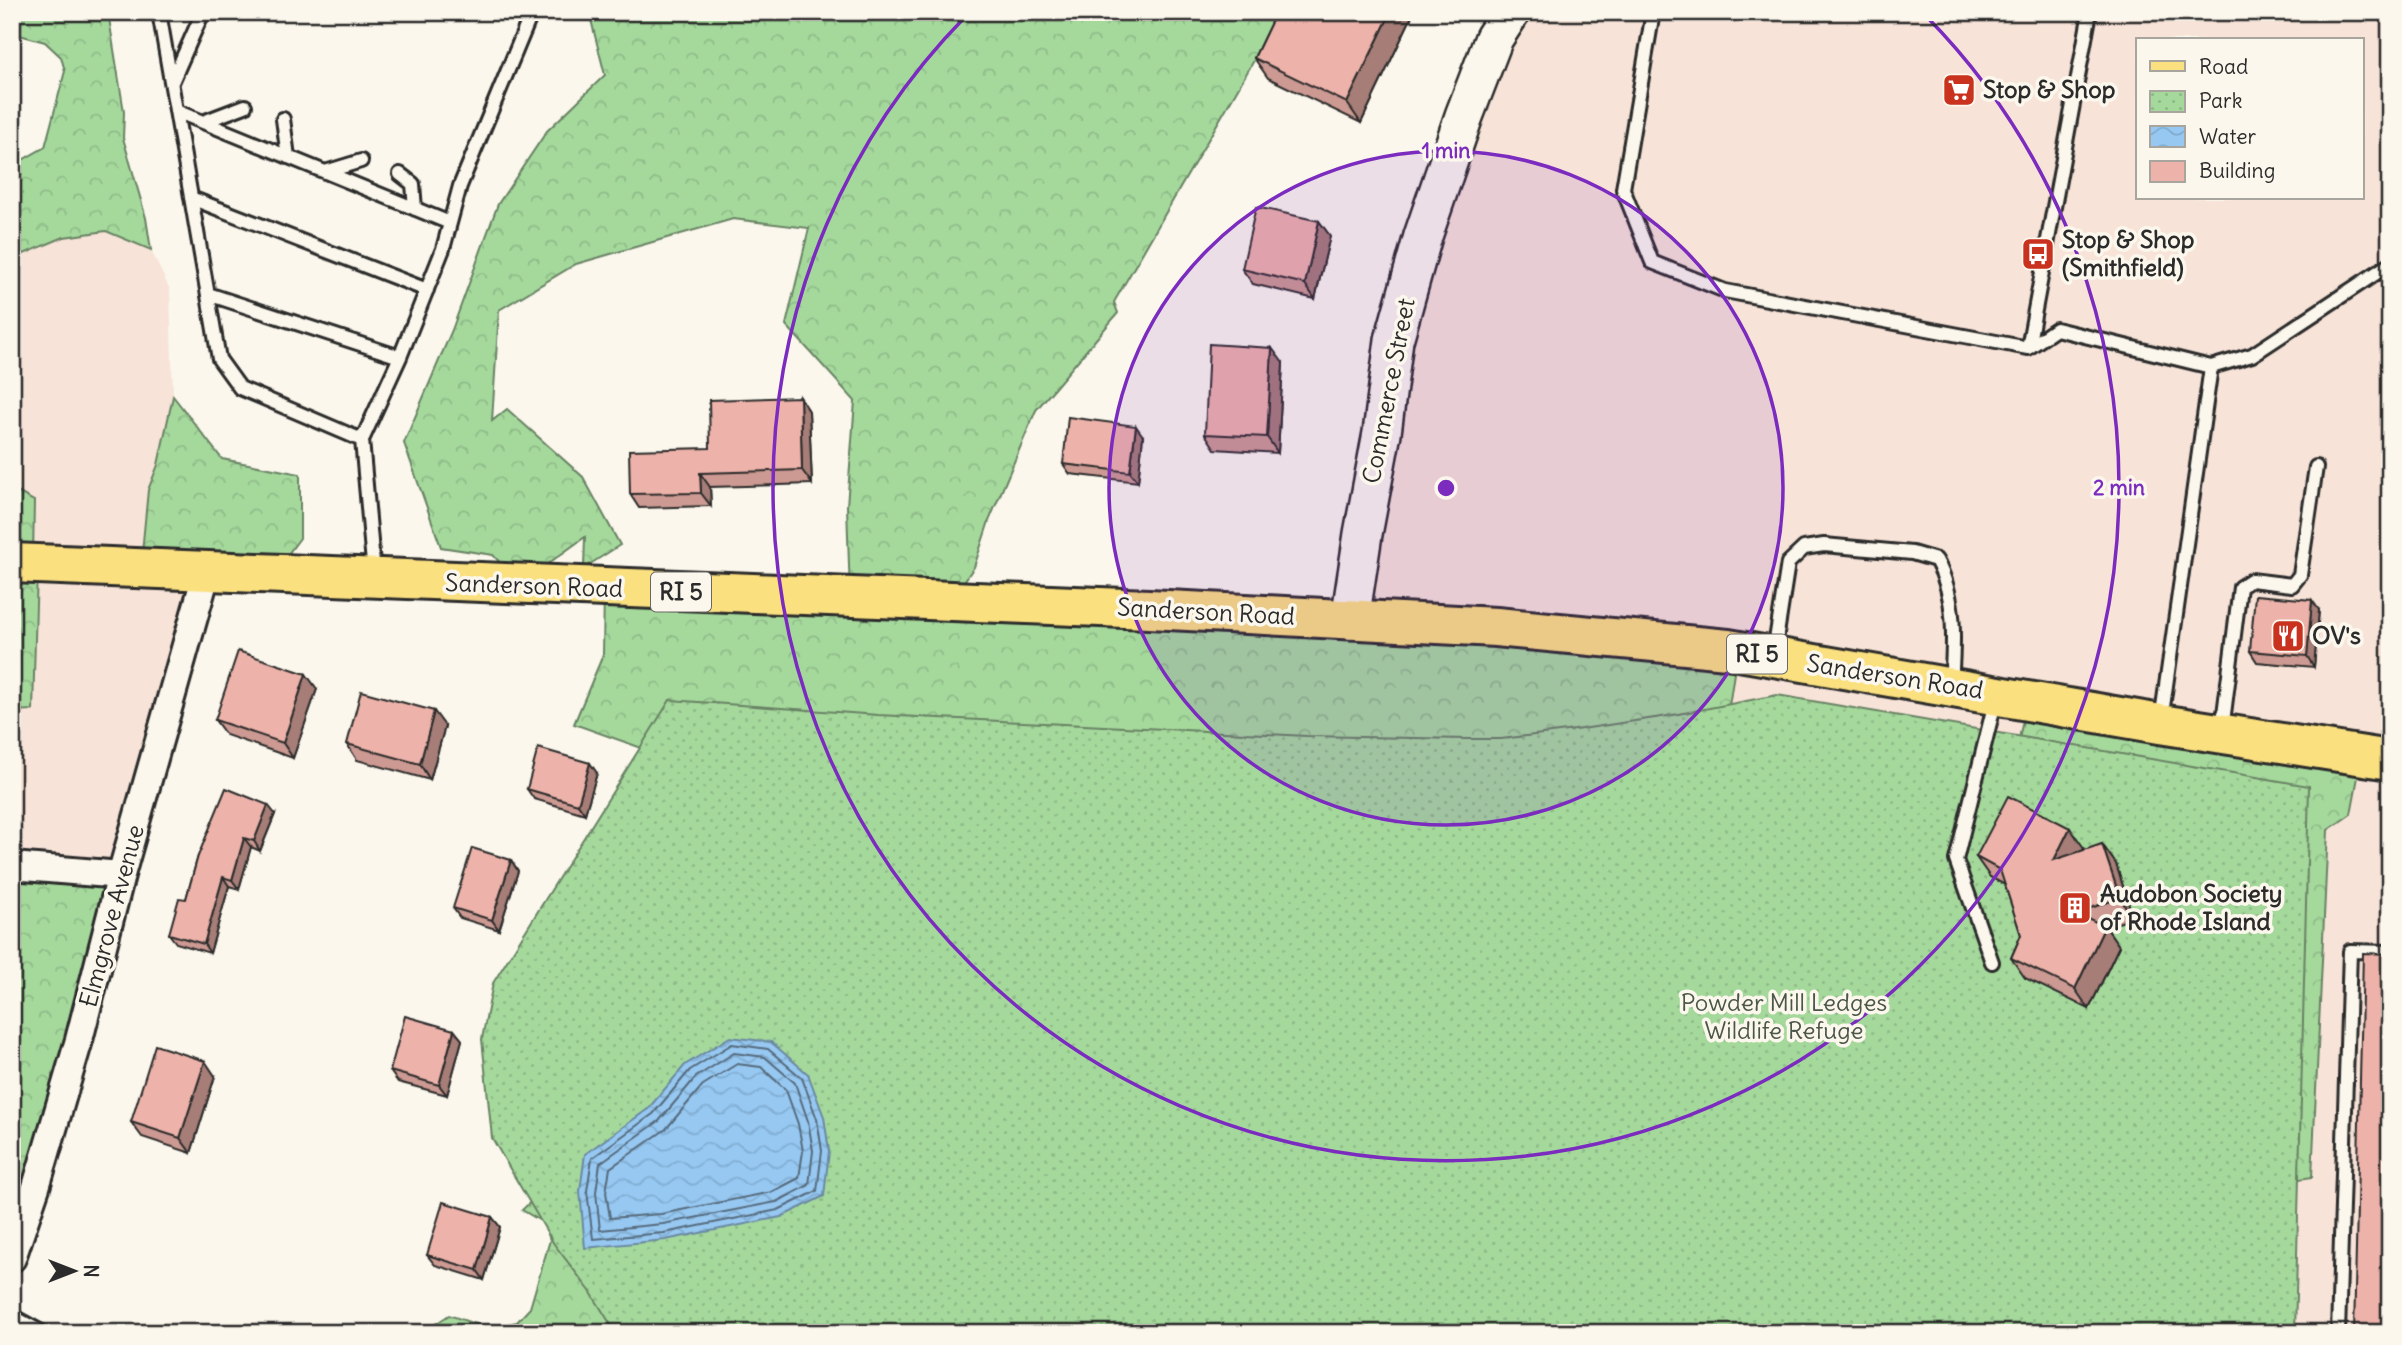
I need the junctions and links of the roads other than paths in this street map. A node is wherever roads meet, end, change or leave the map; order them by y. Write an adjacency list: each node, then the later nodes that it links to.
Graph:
1 (159, 12): 7 (lane)
2 (203, 12): 7 (lane)
3 (532, 12): 18 (lane)
4 (1511, 12): 30 (street, Commerce Street)
5 (1653, 12): 22 (lane)
6 (2090, 12): 22 (lane)
7 (172, 83): 9 (lane)
8 (245, 106): 11 (lane)
9 (176, 111): 11 (lane); 16 (lane)
10 (283, 119): 12 (lane)
11 (203, 122): 12 (lane)
12 (288, 157): 14 (lane)
13 (361, 161): 14 (lane)
14 (325, 172): 17 (lane)
15 (400, 174): 17 (lane)
16 (191, 198): 20 (lane); 21 (lane)
17 (415, 209): 18 (lane)
18 (450, 223): 20 (lane)
19 (2390, 264): 24 (lane)
20 (427, 290): 23 (lane)
21 (208, 294): 23 (lane); 25 (lane)
22 (2028, 348): 24 (lane)
23 (400, 357): 25 (lane)
24 (2211, 368): 34 (lane)
25 (362, 440): 29 (lane)
26 (2316, 467): 35 (lane)
27 (12, 563): 28 (main road, Sanderson Road / RI 5)
28 (208, 571): 29 (main road, Sanderson Road / RI 5); 38 (street, Elmgrove Avenue)
29 (374, 579): 30 (main road, Sanderson Road / RI 5)
30 (1350, 620): 31 (main road, Sanderson Road / RI 5)
31 (1774, 657): 32 (main road, Sanderson Road / RI 5); 32 (lane)
32 (1951, 686): 33 (main road, Sanderson Road / RI 5)
33 (1997, 694): 34 (main road, Sanderson Road / RI 5); 40 (lane)
34 (2160, 724): 35 (main road, Sanderson Road / RI 5)
35 (2222, 734): 36 (main road, Sanderson Road / RI 5)
36 (2390, 760)
37 (12, 866): 38 (street)
38 (121, 875): 41 (street, Elmgrove Avenue)
39 (2390, 952): 44 (lane)
40 (1992, 961)
41 (12, 1258)
42 (12, 1317): 43 (lane)
43 (43, 1333)
44 (2338, 1333)

